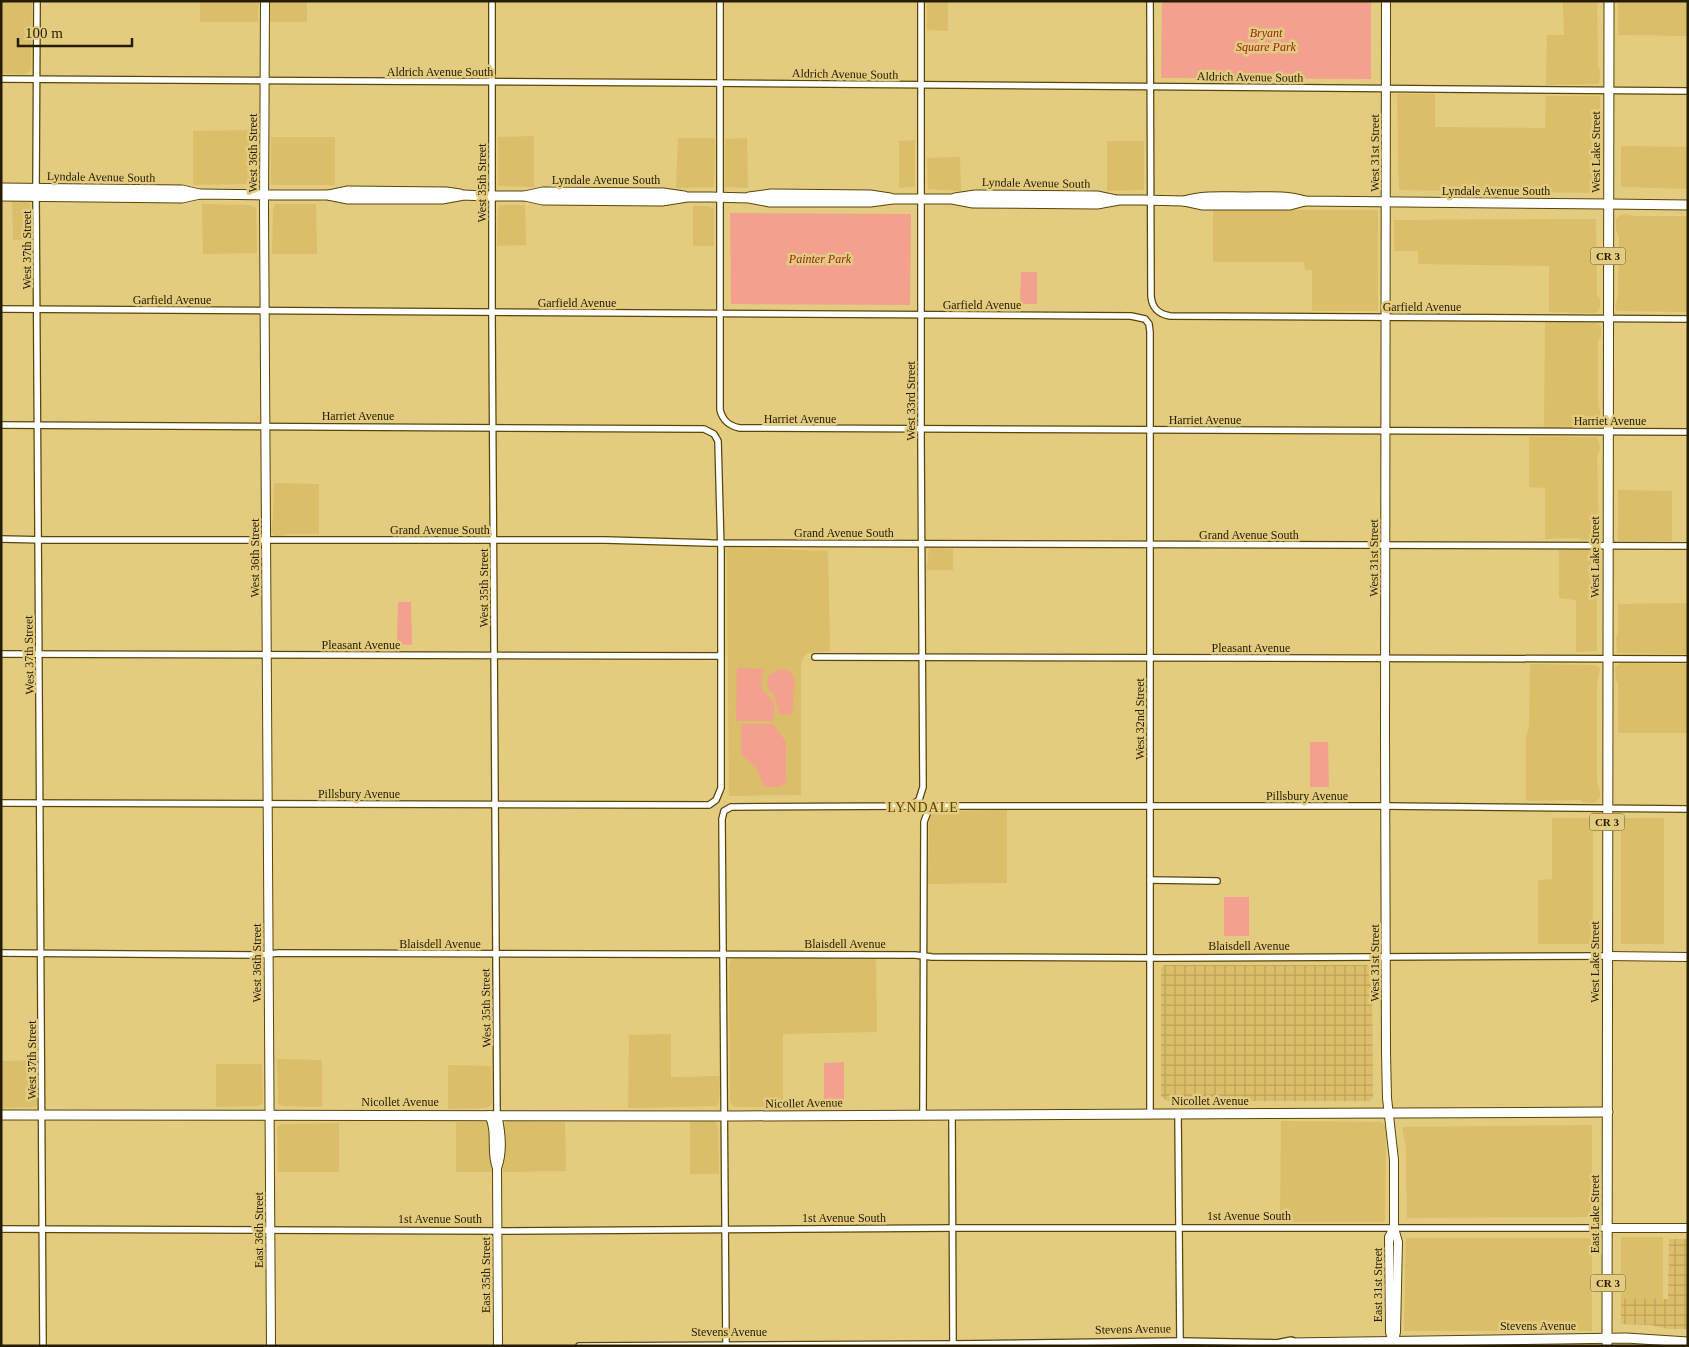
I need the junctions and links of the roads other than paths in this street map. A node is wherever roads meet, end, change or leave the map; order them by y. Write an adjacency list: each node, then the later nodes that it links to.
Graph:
1 (37, 1): 10 (street, West 37th Street)
2 (265, 1): 11 (street, West 36th Street)
3 (492, 1): 12 (street, West 35th Street)
4 (720, 1): 13 (street)
5 (921, 1): 14 (street, West 33rd Street)
6 (1150, 1): 15 (street)
7 (1386, 1): 16 (street, West 31st Street)
8 (1608, 1): 17 (main road, West Lake Street / CR 3)
9 (1, 79): 10 (street, Aldrich Avenue South)
10 (37, 79): 11 (street, Aldrich Avenue South); 20 (street, West 37th Street)
11 (264, 81): 12 (street, Aldrich Avenue South); 21 (street, West 36th Street)
12 (492, 82): 13 (street, Aldrich Avenue South); 23 (street, West 35th Street)
13 (720, 83): 14 (street, Aldrich Avenue South); 24 (street)
14 (921, 85): 15 (street, Aldrich Avenue South); 25 (street, West 33rd Street)
15 (1150, 86): 16 (street, Aldrich Avenue South); 26 (street)
16 (1386, 89): 17 (street, Aldrich Avenue South); 27 (street, West 31st Street)
17 (1608, 90): 18 (street, Aldrich Avenue South); 28 (main road, West Lake Street / CR 3)
18 (1688, 91)
19 (1, 188): 20 (main road, Lyndale Avenue South)
20 (36, 192): 21 (main road, Lyndale Avenue South); 22 (main road, Lyndale Avenue South); 31 (street, West 37th Street)
21 (264, 195): 23 (main road, Lyndale Avenue South); 32 (street, West 36th Street)
22 (1, 196)
23 (492, 196): 24 (main road, Lyndale Avenue South); 33 (street, West 35th Street)
24 (720, 197): 25 (main road, Lyndale Avenue South); 34 (street)
25 (921, 199): 26 (main road, Lyndale Avenue South); 35 (street, West 33rd Street)
26 (1150, 200): 27 (main road, Lyndale Avenue South); 36 (street, Garfield Avenue)
27 (1386, 202): 28 (main road, Lyndale Avenue South); 36 (street, West 31st Street)
28 (1608, 204): 29 (main road, Lyndale Avenue South); 37 (main road, West Lake Street / CR 3)
29 (1688, 205)
30 (1, 309): 31 (street, Garfield Avenue)
31 (37, 309): 32 (street, Garfield Avenue); 40 (street, West 37th Street)
32 (265, 311): 33 (street, Garfield Avenue); 42 (street, West 36th Street)
33 (492, 313): 34 (street, Garfield Avenue); 43 (street, West 35th Street)
34 (719, 314): 35 (street, Garfield Avenue); 44 (street, Harriet Avenue)
35 (921, 315): 39 (street, Garfield Avenue); 44 (street, West 33rd Street)
36 (1386, 317): 37 (street, Garfield Avenue); 46 (street, West 31st Street)
37 (1608, 318): 38 (street, Garfield Avenue); 47 (main road, West Lake Street / CR 3)
38 (1688, 319)
39 (1149, 324): 45 (street, West 32nd Street)
40 (38, 424): 41 (street, Harriet Avenue); 42 (street, Harriet Avenue); 50 (street, West 37th Street)
41 (1, 425)
42 (265, 426): 43 (street, Harriet Avenue); 51 (street, West 36th Street)
43 (493, 427): 52 (street, West 35th Street); 53 (street, Harriet Avenue)
44 (921, 430): 45 (street, Harriet Avenue); 54 (street, West 33rd Street)
45 (1150, 430): 46 (street, Harriet Avenue); 55 (street, West 32nd Street)
46 (1385, 431): 47 (street, Harriet Avenue); 56 (street, West 31st Street)
47 (1608, 431): 48 (street, Harriet Avenue); 57 (main road, West Lake Street / CR 3)
48 (1688, 432)
49 (1, 539): 50 (street, Grand Avenue South)
50 (38, 540): 51 (street, Grand Avenue South); 60 (street, West 37th Street)
51 (266, 540): 52 (street, Grand Avenue South); 61 (street, West 36th Street)
52 (493, 540): 53 (street, Grand Avenue South); 62 (street, West 35th Street)
53 (721, 544): 54 (street, Grand Avenue South); 63 (street)
54 (921, 544): 55 (street, Grand Avenue South); 66 (street, West 33rd Street)
55 (1150, 545): 56 (street, Grand Avenue South); 65 (street, West 32nd Street)
56 (1385, 545): 57 (street, Grand Avenue South); 67 (street, West 31st Street)
57 (1608, 545): 58 (street, Grand Avenue South); 68 (main road, West Lake Street / CR 3)
58 (1688, 546)
59 (1, 654): 60 (street, Pleasant Avenue)
60 (39, 654): 61 (street, Pleasant Avenue); 71 (street, West 37th Street)
61 (267, 655): 62 (street, Pleasant Avenue); 72 (street, West 36th Street)
62 (494, 656): 63 (street, Pleasant Avenue); 73 (street, West 35th Street)
63 (720, 656): 73 (street, Pillsbury Avenue)
64 (815, 657): 66 (street, Pleasant Avenue)
65 (1150, 657): 66 (street, Pleasant Avenue); 67 (street, Pleasant Avenue); 74 (street, West 32nd Street)
66 (921, 658): 84 (street, West 33rd Street)
67 (1385, 658): 68 (street, Pleasant Avenue); 75 (street, West 31st Street)
68 (1608, 658): 69 (street, Pleasant Avenue); 76 (main road, West Lake Street / CR 3)
69 (1688, 659)
70 (1, 803): 71 (street, Pillsbury Avenue)
71 (40, 803): 72 (street, Pillsbury Avenue); 81 (street, West 37th Street)
72 (268, 804): 73 (street, Pillsbury Avenue); 82 (street, West 36th Street)
73 (495, 804): 83 (street, West 35th Street)
74 (1151, 806): 75 (street, Pillsbury Avenue); 78 (street, West 32nd Street); 85 (street, Pillsbury Avenue)
75 (1385, 806): 76 (street, Pillsbury Avenue); 86 (street, West 31st Street)
76 (1607, 808): 77 (street, Pillsbury Avenue); 87 (main road, West Lake Street / CR 3)
77 (1688, 809)
78 (1150, 880): 79 (street); 89 (street, West 32nd Street)
79 (1217, 881)
80 (1, 953): 81 (street, Blaisdell Avenue)
81 (41, 953): 82 (street, Blaisdell Avenue); 98 (street, West 37th Street)
82 (269, 954): 83 (street, Blaisdell Avenue); 92 (street, West 36th Street)
83 (495, 954): 84 (street, Blaisdell Avenue); 99 (street, West 35th Street)
84 (723, 955): 85 (street, Blaisdell Avenue); 100 (street)
85 (924, 956): 89 (street, Blaisdell Avenue); 93 (street)
86 (1386, 956): 87 (street, Blaisdell Avenue); 89 (street, Blaisdell Avenue); 96 (street, West 31st Street)
87 (1607, 956): 88 (street, Blaisdell Avenue); 90 (main road, West Lake Street / CR 3)
88 (1688, 957)
89 (1150, 958): 91 (street, West 32nd Street)
90 (1608, 1112): 96 (main road, Nicollet Avenue); 104 (main road, East Lake Street / CR 3)
91 (1150, 1113): 94 (main road, Nicollet Avenue); 95 (main road, Nicollet Avenue)
92 (269, 1114): 98 (main road, Nicollet Avenue); 99 (main road, Nicollet Avenue); 108 (street, East 36th Street)
93 (923, 1114): 94 (main road, Nicollet Avenue); 100 (main road, Nicollet Avenue)
94 (952, 1114): 101 (street)
95 (1178, 1114): 96 (main road, Nicollet Avenue); 102 (street)
96 (1388, 1114): 103 (street, East 31st Street)
97 (1, 1115): 98 (main road, Nicollet Avenue)
98 (42, 1115): 107 (street, West 37th Street)
99 (493, 1115): 100 (main road, Nicollet Avenue); 110 (street, East 35th Street)
100 (724, 1116): 109 (street)
101 (952, 1228): 102 (street, 1st Avenue South); 109 (street, 1st Avenue South); 115 (street)
102 (1180, 1228): 103 (street, 1st Avenue South); 111 (street)
103 (1394, 1228): 104 (street, 1st Avenue South); 116 (street, East 31st Street)
104 (1607, 1228): 105 (street, 1st Avenue South); 112 (main road, East Lake Street / CR 3)
105 (1688, 1228)
106 (1, 1229): 107 (street, 1st Avenue South)
107 (43, 1229): 108 (street, 1st Avenue South); 118 (street, West 37th Street)
108 (270, 1229): 110 (street, 1st Avenue South); 119 (street, East 36th Street)
109 (726, 1230): 110 (street, 1st Avenue South); 117 (street)
110 (497, 1231): 120 (street, East 35th Street)
111 (1180, 1341): 114 (street, Stevens Avenue); 115 (street, Stevens Avenue)
112 (1608, 1342): 113 (main road, Stevens Avenue); 116 (main road, Stevens Avenue)
113 (1688, 1342)
114 (1291, 1343): 116 (main road, Stevens Avenue); 122 (highway)
115 (953, 1344): 117 (street, Stevens Avenue)
116 (1393, 1344)
117 (726, 1345): 121 (street, Stevens Avenue)
118 (43, 1346)
119 (271, 1346)
120 (498, 1346)
121 (579, 1346)
122 (1276, 1346)

